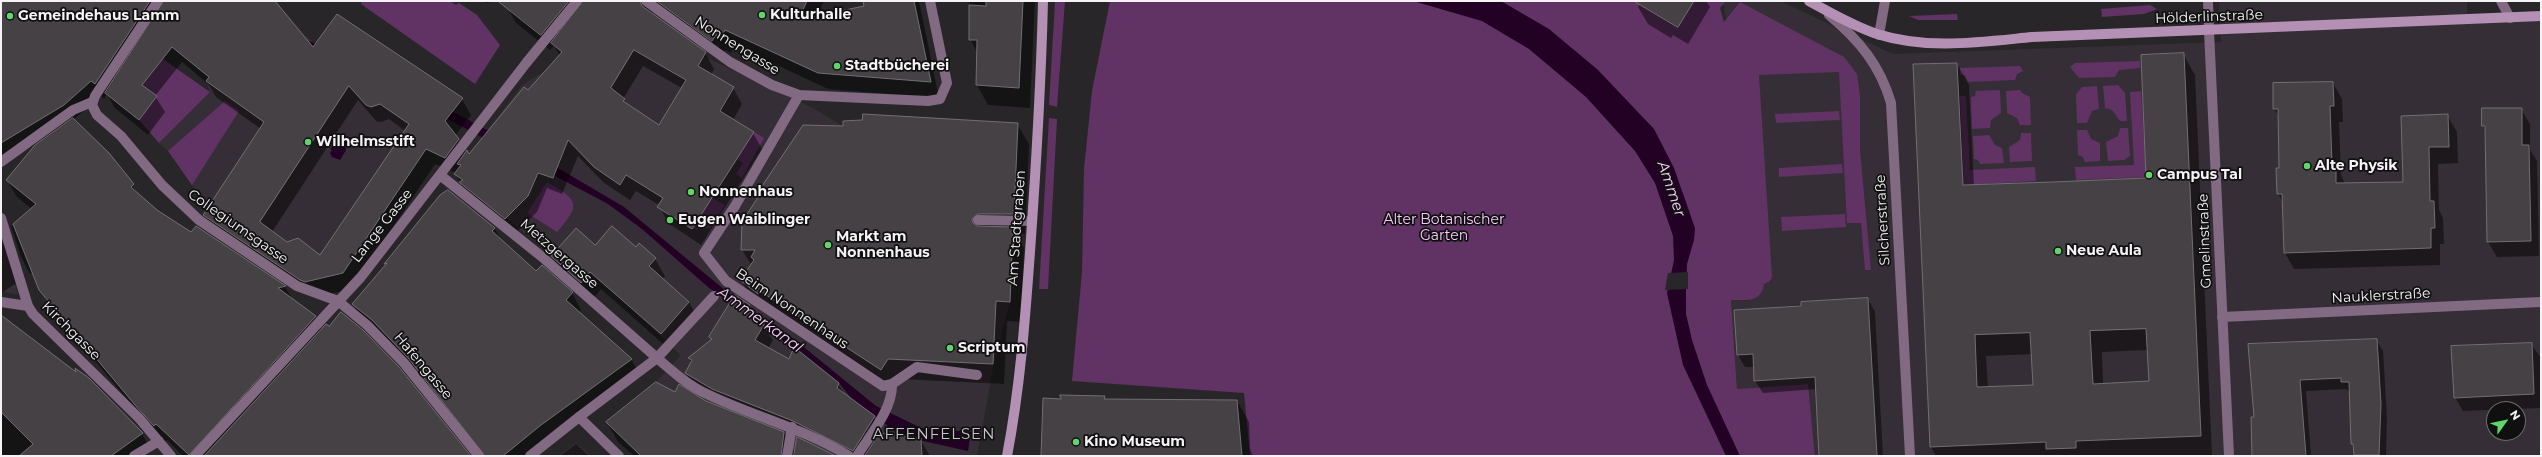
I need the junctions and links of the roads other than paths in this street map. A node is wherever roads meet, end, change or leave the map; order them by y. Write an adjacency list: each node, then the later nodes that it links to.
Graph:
1 (158, 1): 16 (street)
2 (576, 1): 18 (street, Lange Gasse)
3 (646, 1): 15 (street, Nonnengasse)
4 (930, 1): 15 (street, Nonnengasse)
5 (1042, 1): 21 (main road, Am Stadtgraben)
6 (1809, 1): 10 (main road, Hölderlinstraße)
7 (1885, 1): 14 (street)
8 (2208, 1): 13 (street, Gmelinstraße)
9 (2501, 1): 12 (street)
10 (1821, 8): 14 (main road, Hölderlinstraße); 44 (street, Silcherstraße)
11 (2541, 16): 12 (main road, Hölderlinstraße)
12 (2510, 18): 13 (main road, Hölderlinstraße)
13 (2209, 31): 14 (main road, Hölderlinstraße); 27 (street, Gmelinstraße)
14 (1879, 35)
15 (799, 95): 30 (street, Beim Nonnenhaus)
16 (92, 102): 17 (street); 23 (street, Collegiumsgasse)
17 (1, 162)
18 (440, 176): 23 (street, Lange Gasse); 28 (street, Metzgergasse)
19 (1, 218): 26 (street, Kirchgasse)
20 (978, 220): 21 (street)
21 (1032, 221): 43 (main road, Am Stadtgraben)
22 (714, 296): 28 (street)
23 (338, 300): 36 (street, Lange Gasse); 37 (street, Hafengasse)
24 (1, 302): 26 (street)
25 (2541, 302): 27 (street, Nauklerstraße)
26 (28, 306): 33 (street, Kirchgasse)
27 (2222, 317): 45 (street, Gmelinstraße)
28 (657, 358): 31 (street); 32 (street, Metzgergasse)
29 (977, 375): 30 (street)
30 (892, 384): 42 (street)
31 (579, 417): 38 (street); 39 (street)
32 (792, 427): 40 (street); 41 (street, Metzgergasse)
33 (159, 441): 34 (street); 35 (street, Kirchgasse)
34 (134, 456)
35 (171, 456)
36 (195, 456)
37 (479, 456)
38 (530, 456)
39 (619, 456)
40 (787, 456)
41 (849, 456)
42 (857, 456)
43 (1007, 456)
44 (1910, 456)
45 (2229, 456)

